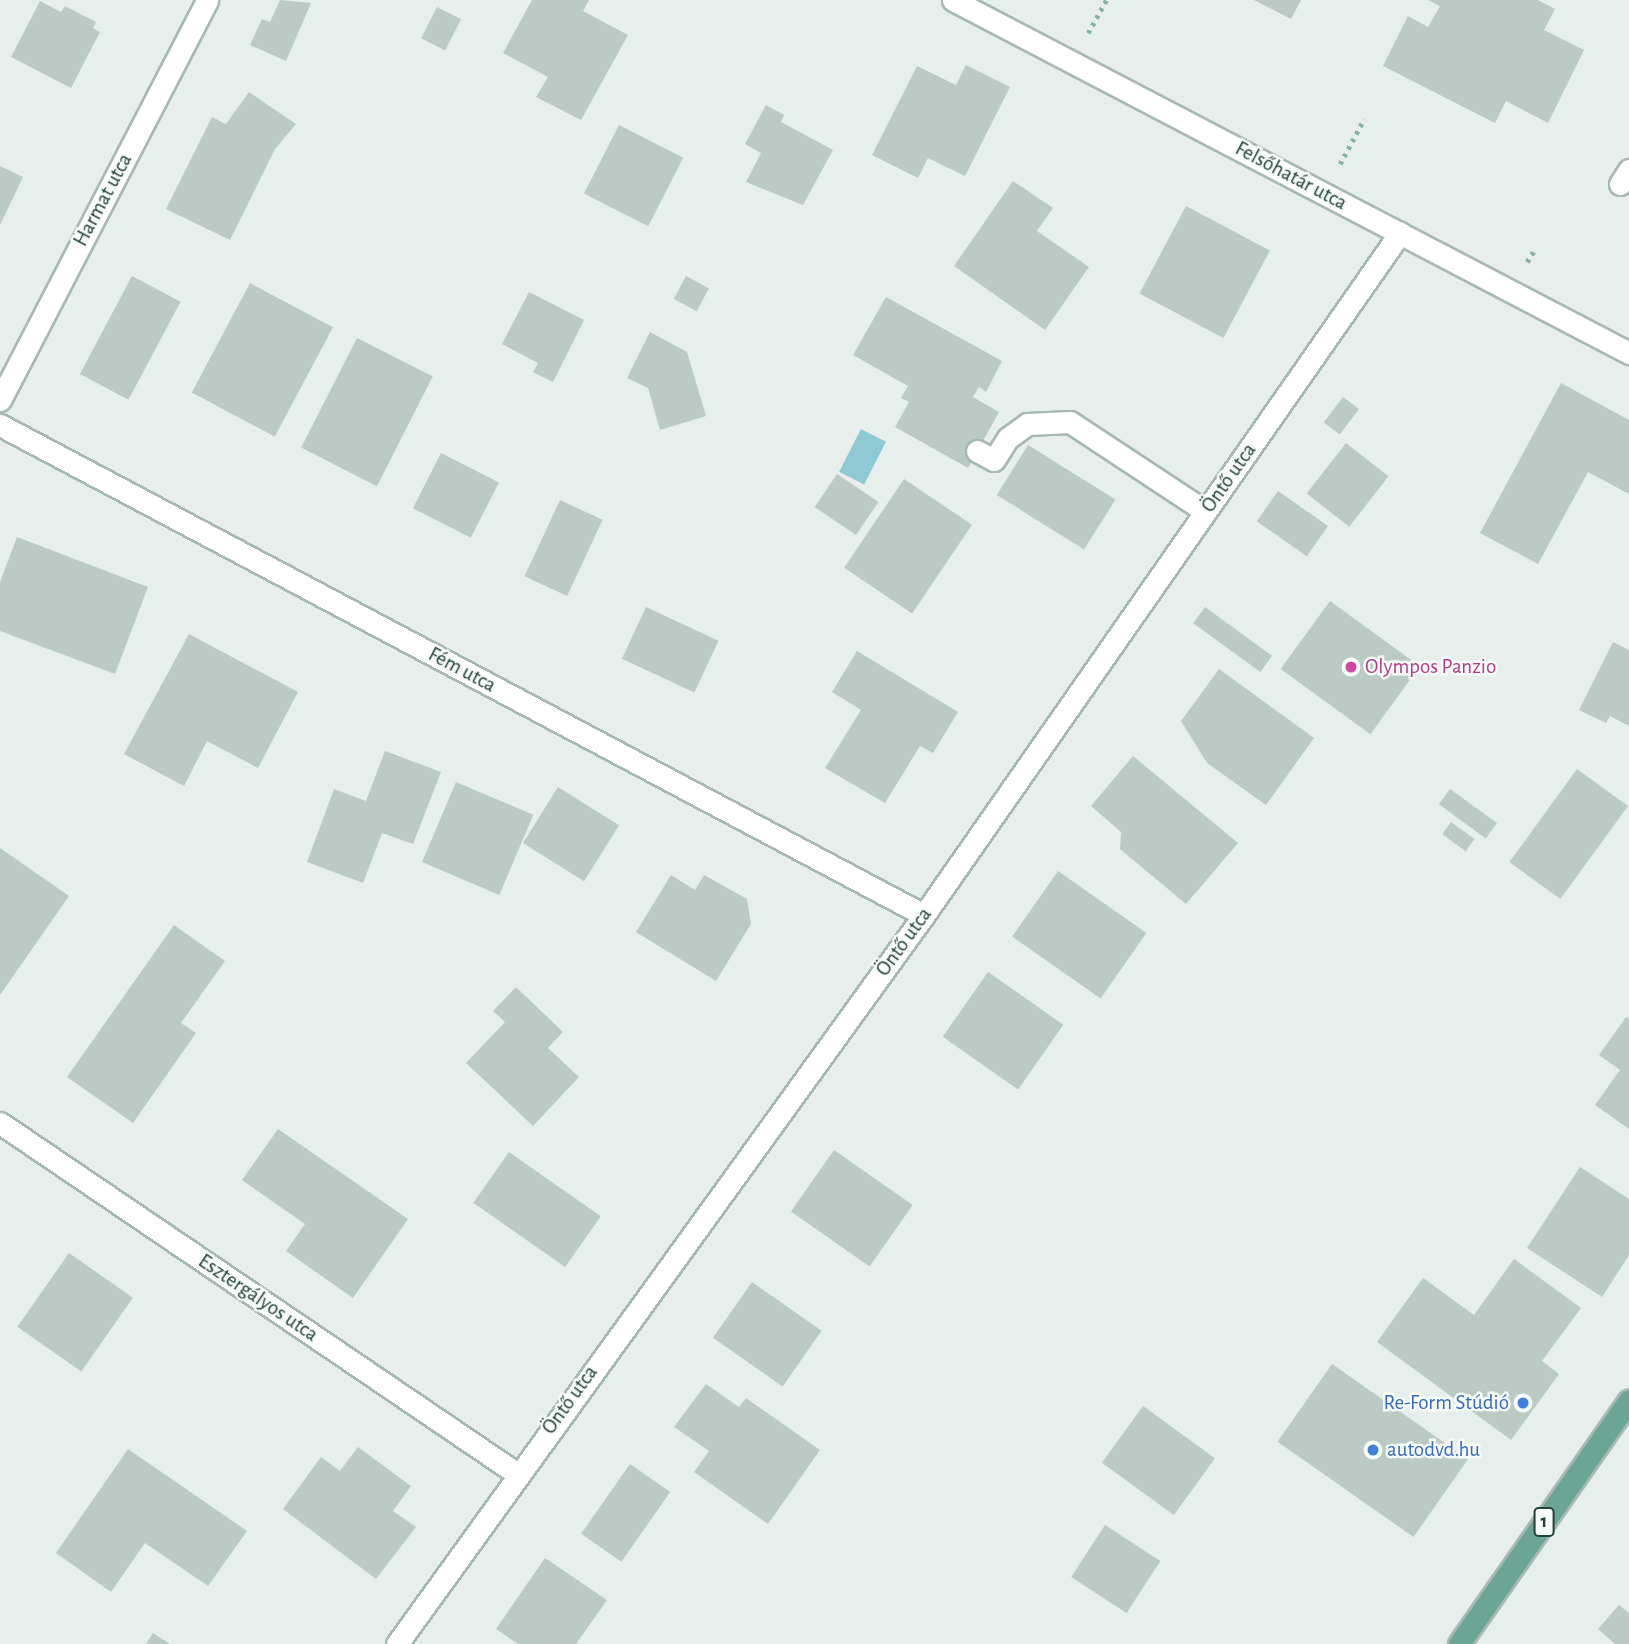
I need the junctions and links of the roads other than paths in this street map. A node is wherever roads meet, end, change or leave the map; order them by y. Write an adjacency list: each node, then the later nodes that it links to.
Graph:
1 (207, 0): 5 (street, Harmat utca)
2 (953, 0): 3 (street, Felsőhatár utca)
3 (1400, 233): 4 (street, Felsőhatár utca); 8 (street, Öntő utca)
4 (1629, 353)
5 (0, 400)
6 (0, 425): 9 (street, Fém utca)
7 (977, 451): 8 (street)
8 (1205, 512): 9 (street, Öntő utca)
9 (924, 915): 12 (street, Öntő utca)
10 (0, 1123): 12 (street, Esztergályos utca)
11 (1629, 1400): 14 (main road, 1)
12 (516, 1473): 13 (street, Öntő utca)
13 (397, 1644)
14 (1459, 1644)

